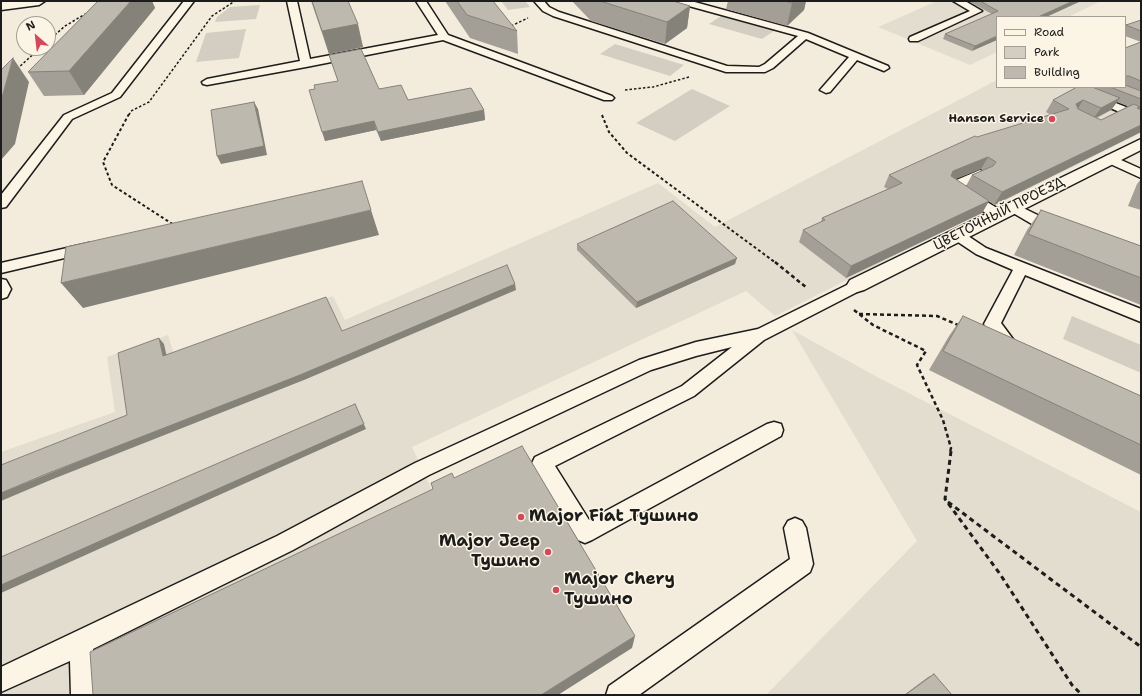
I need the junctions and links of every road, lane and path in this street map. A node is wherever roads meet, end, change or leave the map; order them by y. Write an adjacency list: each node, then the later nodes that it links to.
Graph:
1 (39, 1): 8 (street)
2 (189, 1): 35 (lane)
3 (235, 1): 37 (path)
4 (292, 1): 19 (lane)
5 (421, 1): 14 (lane)
6 (682, 1): 13 (lane)
7 (958, 1): 15 (lane)
8 (23, 2): 10 (street)
9 (543, 5): 16 (path); 21 (lane)
10 (1, 6)
11 (93, 10): 12 (path)
12 (56, 34)
13 (805, 35): 18 (lane); 21 (lane)
14 (444, 37): 16 (lane); 19 (lane)
15 (914, 39)
16 (470, 46): 25 (lane)
17 (31, 56): 22 (path)
18 (855, 56): 20 (lane); 24 (lane)
19 (306, 64): 23 (lane)
20 (884, 68)
21 (726, 69): 25 (path)
22 (12, 73)
23 (207, 82)
24 (826, 90)
25 (591, 92): 27 (lane); 46 (path)
26 (1085, 94): 28 (lane)
27 (608, 98)
28 (1124, 110): 29 (lane); 30 (lane)
29 (1141, 117)
30 (1110, 118)
31 (1141, 144): 32 (street, ЦВЕТОЧНЫЙ ПРОЕЗД)
32 (1110, 159): 34 (lane); 36 (street, ЦВЕТОЧНЫЙ ПРОЕЗД)
33 (980, 174): 36 (lane)
34 (1141, 174)
35 (1, 204)
36 (1005, 211): 38 (street, ЦВЕТОЧНЫЙ ПРОЕЗД); 39 (lane)
37 (178, 228)
38 (957, 235): 41 (lane); 44 (street, ЦВЕТОЧНЫЙ ПРОЕЗД)
39 (1070, 235)
40 (101, 245): 42 (lane)
41 (1022, 267): 49 (lane); 52 (lane)
42 (1, 268)
43 (1, 284): 45 (lane)
44 (857, 285): 46 (lane)
45 (1, 293)
46 (823, 302): 51 (lane)
47 (849, 306): 48 (path)
48 (859, 314): 50 (path); 54 (path)
49 (1141, 316)
50 (964, 328)
51 (762, 334): 53 (lane); 56 (lane)
52 (1024, 355)
53 (774, 430)
54 (945, 499): 57 (path); 61 (path)
55 (795, 528): 60 (lane)
56 (81, 643): 58 (lane); 59 (lane)
57 (1141, 647)
58 (1, 680)
59 (83, 695)
60 (618, 695)
61 (1082, 695)

